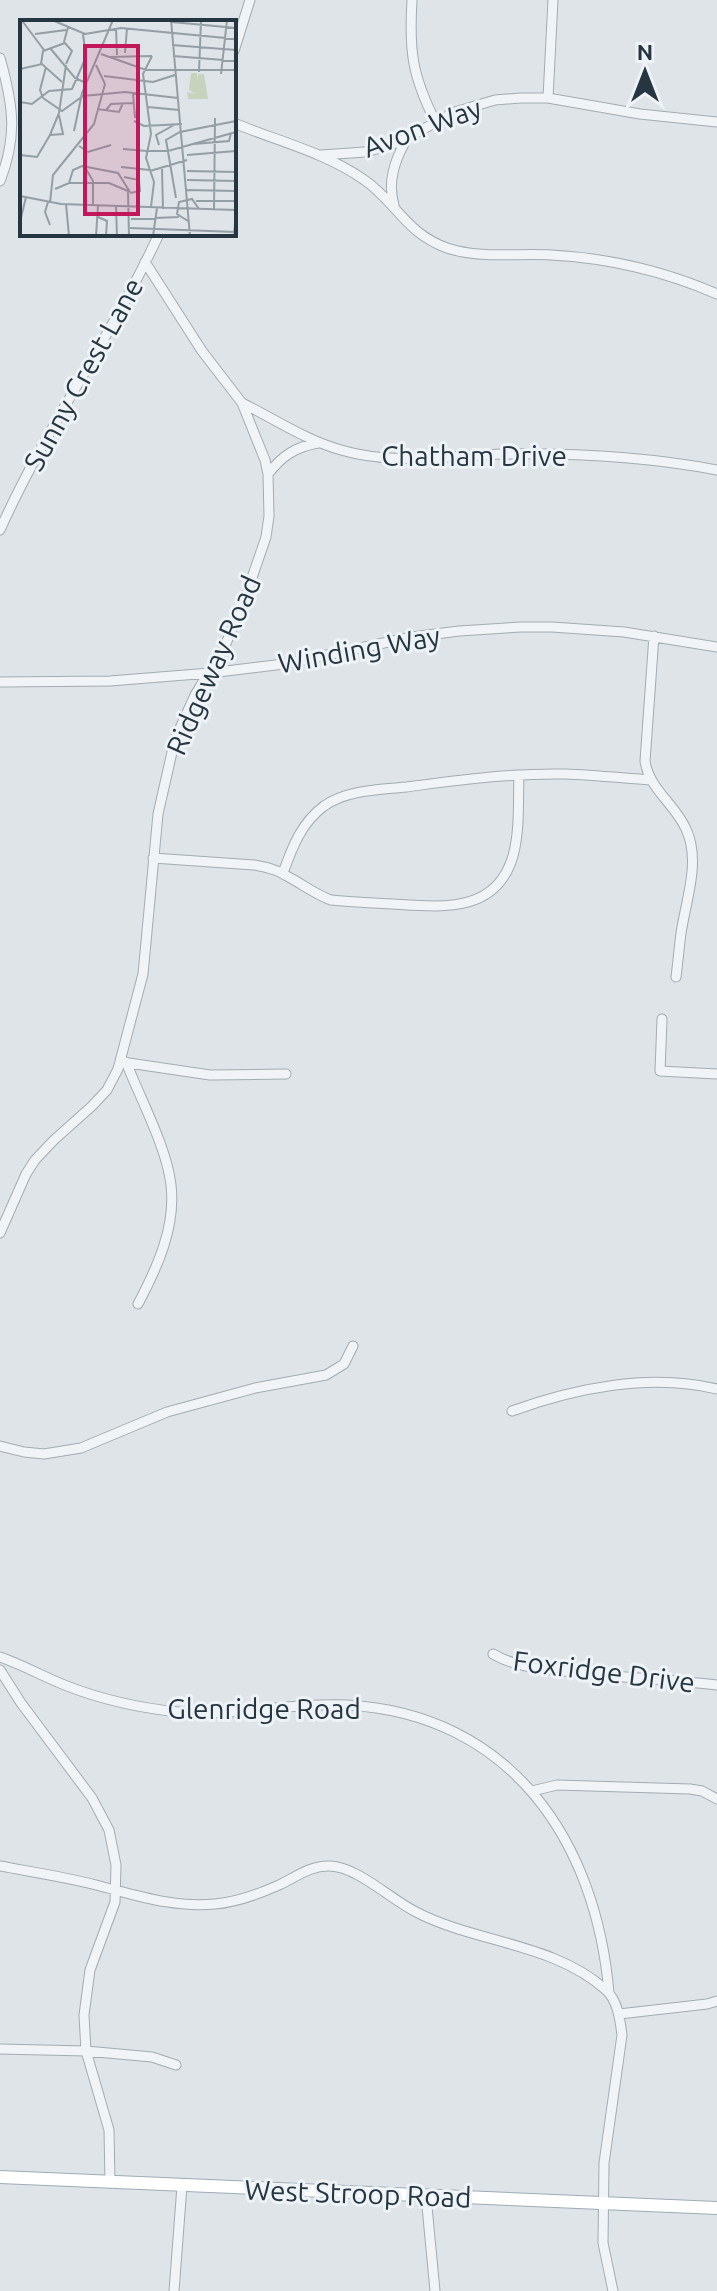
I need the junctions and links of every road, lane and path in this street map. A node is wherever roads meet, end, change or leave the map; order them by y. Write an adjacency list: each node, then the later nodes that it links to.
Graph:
1 (250, 0): 4 (street)
2 (412, 0): 7 (street)
3 (553, 0): 6 (street)
4 (236, 45)
5 (0, 58): 12 (street)
6 (548, 98): 7 (street, Avon Way); 8 (street, Avon Way)
7 (435, 121): 10 (street, Avon Way)
8 (717, 122)
9 (236, 124): 11 (street)
10 (408, 137): 11 (street, Avon Way); 13 (street)
11 (317, 155): 13 (street)
12 (0, 181)
13 (397, 212): 16 (street)
14 (158, 236): 15 (street)
15 (145, 262): 17 (street, Ridgeway Road); 22 (street, Sunny Crest Lane)
16 (717, 294)
17 (242, 403): 18 (street, Chatham Drive); 20 (street, Ridgeway Road)
18 (319, 443): 19 (street, Chatham Drive); 20 (street)
19 (717, 470)
20 (268, 474): 26 (street, Ridgeway Road)
21 (0, 501): 22 (street)
22 (11, 505): 23 (street, Sunny Crest Lane)
23 (0, 530)
24 (654, 636): 25 (street, Winding Way); 26 (street, Winding Way); 29 (street)
25 (717, 647)
26 (210, 673): 27 (street, Winding Way); 30 (street, Ridgeway Road)
27 (0, 682)
28 (519, 775): 29 (street); 31 (street); 31 (street)
29 (650, 780): 32 (street)
30 (153, 858): 31 (street); 34 (street, Ridgeway Road)
31 (283, 873)
32 (676, 977)
33 (662, 1019): 36 (street)
34 (123, 1062): 35 (street); 37 (street, Ridgeway Road); 38 (street)
35 (286, 1074)
36 (717, 1074)
37 (0, 1233)
38 (138, 1304)
39 (353, 1346): 42 (street)
40 (717, 1389): 41 (street)
41 (512, 1411)
42 (0, 1446)
43 (493, 1654): 46 (street, Foxridge Drive)
44 (0, 1657): 47 (street, Glenridge Road)
45 (0, 1670): 50 (street)
46 (717, 1685)
47 (532, 1791): 48 (street); 51 (street, Glenridge Road)
48 (717, 1799)
49 (0, 1866): 50 (street)
50 (115, 1891): 51 (street); 55 (street)
51 (609, 1993): 53 (street)
52 (717, 2001): 53 (street)
53 (619, 2014): 61 (street)
54 (0, 2049): 55 (street)
55 (86, 2051): 56 (street); 58 (street)
56 (176, 2065)
57 (0, 2177): 58 (main road, West Stroop Road)
58 (110, 2182): 59 (main road, West Stroop Road)
59 (182, 2186): 60 (main road, West Stroop Road); 63 (street)
60 (426, 2196): 61 (main road, West Stroop Road); 64 (street)
61 (603, 2203): 62 (main road, West Stroop Road); 65 (street)
62 (717, 2208)
63 (174, 2291)
64 (435, 2291)
65 (613, 2291)

